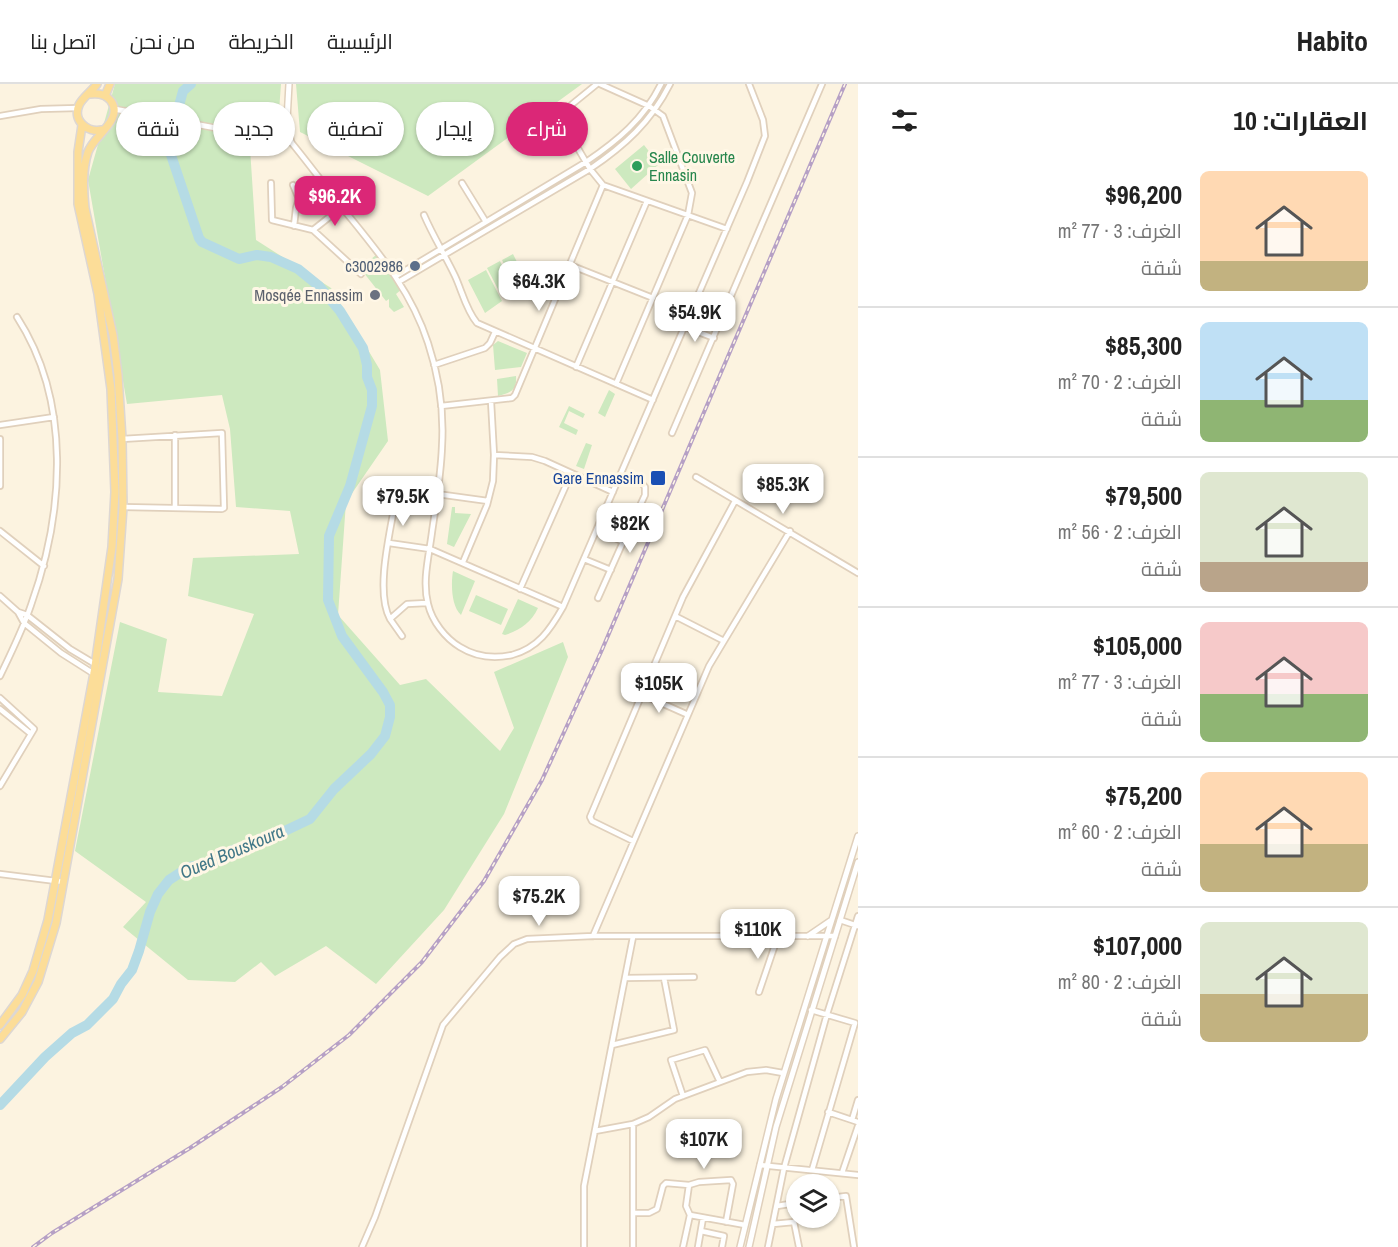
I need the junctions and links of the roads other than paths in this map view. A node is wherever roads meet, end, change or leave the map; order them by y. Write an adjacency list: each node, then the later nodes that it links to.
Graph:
1 (98, 84): 9 (main road)
2 (110, 84): 10 (main road)
3 (289, 84): 11 (street)
4 (598, 84): 12 (street); 13 (street)
5 (661, 84): 13 (street)
6 (670, 84): 15 (street)
7 (749, 84): 35 (street)
8 (822, 84): 47 (street)
9 (90, 94): 10 (main road); 14 (main road)
10 (105, 96): 16 (main road)
11 (288, 102)
12 (575, 102)
13 (649, 106): 15 (street); 23 (street)
14 (78, 108): 17 (street); 18 (main road)
15 (656, 110): 24 (street); 32 (street)
16 (114, 112): 19 (street); 20 (main road)
17 (0, 116)
18 (82, 125): 20 (main road); 98 (main road)
19 (213, 126)
20 (102, 130): 63 (main road)
21 (295, 147): 30 (street)
22 (582, 156): 23 (street)
23 (586, 162): 24 (street); 33 (street)
24 (590, 169): 28 (street); 38 (street)
25 (271, 183): 34 (street)
26 (462, 183): 33 (street)
27 (293, 185): 34 (street)
28 (603, 185): 29 (street); 39 (street)
29 (647, 201): 32 (street); 43 (street)
30 (342, 207): 36 (street); 41 (street)
31 (424, 215): 37 (street)
32 (688, 215): 35 (street); 44 (street)
33 (486, 222): 37 (street)
34 (294, 226): 36 (street)
35 (727, 229): 45 (street)
36 (313, 230): 40 (street)
37 (439, 249): 38 (street); 41 (street)
38 (444, 256): 42 (street); 49 (street)
39 (570, 265): 43 (street); 51 (street)
40 (361, 274)
41 (396, 276): 42 (street)
42 (400, 281): 52 (street)
43 (612, 282): 44 (street); 53 (street)
44 (652, 298): 54 (street)
45 (695, 303): 47 (street); 48 (street)
46 (17, 316): 58 (street)
47 (723, 316): 50 (street)
48 (685, 327): 50 (street); 55 (street)
49 (495, 332): 51 (street); 52 (street)
50 (714, 338): 60 (street)
51 (536, 350): 53 (street); 56 (street)
52 (434, 365): 57 (street)
53 (576, 367): 54 (street)
54 (616, 384): 55 (street)
55 (653, 400): 69 (street)
56 (491, 401): 57 (street); 64 (street)
57 (441, 406): 70 (street)
58 (54, 417): 59 (street); 83 (street)
59 (0, 425)
60 (672, 433)
61 (175, 435): 63 (street); 74 (street); 74 (street)
62 (0, 439): 68 (street)
63 (122, 439): 73 (main road)
64 (494, 455): 65 (street); 71 (street)
65 (571, 474): 69 (street); 86 (street)
66 (696, 477): 72 (street)
67 (640, 481): 78 (street)
68 (0, 486)
69 (613, 492): 75 (street)
70 (437, 495): 71 (street); 79 (street); 80 (street)
71 (488, 501): 82 (street)
72 (735, 501): 77 (street); 93 (street)
73 (123, 507): 74 (street); 98 (main road)
74 (175, 508)
75 (597, 529): 78 (street); 81 (street)
76 (0, 531): 83 (street)
77 (790, 531): 85 (street); 97 (street)
78 (623, 542): 84 (street)
79 (389, 543): 80 (street); 94 (street)
80 (430, 549): 82 (street); 89 (street)
81 (584, 559): 84 (street); 90 (street)
82 (463, 562): 86 (street)
83 (44, 566): 92 (street)
84 (611, 570): 88 (street)
85 (858, 573)
86 (520, 589): 90 (street)
87 (0, 596): 91 (street)
88 (598, 598)
89 (428, 603): 90 (street); 94 (street)
90 (563, 607)
91 (18, 612): 92 (street); 95 (street)
92 (27, 615): 95 (street); 98 (street)
93 (675, 616): 97 (street); 102 (street)
94 (390, 619): 96 (street)
95 (24, 623): 99 (street); 100 (street)
96 (402, 636)
97 (723, 641): 105 (street)
98 (99, 665): 100 (main road)
99 (1, 669): 101 (street)
100 (98, 674): 112 (main road)
101 (0, 676)
102 (641, 694): 105 (street); 109 (street)
103 (0, 698): 106 (street)
104 (0, 709): 106 (street)
105 (686, 714): 109 (street)
106 (31, 734): 107 (street)
107 (0, 786)
108 (858, 836): 114 (street)
109 (633, 841): 117 (street)
110 (858, 864): 115 (street)
111 (0, 874): 112 (street)
112 (60, 881): 130 (main road); 131 (main road)
113 (858, 916): 116 (street)
114 (832, 920): 119 (street); 120 (street)
115 (840, 920): 116 (street); 121 (street)
116 (857, 925): 128 (street)
117 (593, 936): 122 (street); 159 (street)
118 (778, 936): 119 (street); 122 (street); 126 (street)
119 (808, 936): 120 (street)
120 (827, 936): 121 (street); 133 (street)
121 (835, 936): 127 (street)
122 (633, 937): 124 (street)
123 (694, 977): 125 (street)
124 (625, 978): 125 (street); 132 (street)
125 (664, 978): 132 (street)
126 (759, 992)
127 (811, 1010): 128 (street); 143 (street)
128 (827, 1014): 129 (street); 144 (street)
129 (857, 1023): 137 (street)
130 (0, 1025)
131 (0, 1039)
132 (612, 1044): 141 (street)
133 (783, 1073): 134 (street); 142 (street)
134 (720, 1082): 135 (street); 135 (street)
135 (683, 1096): 139 (street)
136 (858, 1100): 138 (street)
137 (828, 1112): 138 (street); 145 (street)
138 (852, 1120): 140 (street)
139 (633, 1124): 141 (street); 152 (street)
140 (858, 1124): 146 (street)
141 (595, 1131): 160 (street)
142 (760, 1165): 143 (street); 157 (street)
143 (767, 1166): 144 (street); 166 (street)
144 (784, 1168): 145 (street); 151 (street)
145 (812, 1170): 146 (street)
146 (842, 1173): 147 (street)
147 (858, 1175)
148 (689, 1185): 152 (street); 153 (street); 155 (street)
149 (840, 1197): 169 (street)
150 (786, 1205): 151 (street)
151 (777, 1206): 156 (street)
152 (633, 1213): 161 (street)
153 (690, 1215): 154 (street); 162 (street)
154 (703, 1218): 155 (street); 158 (street)
155 (726, 1222): 157 (street)
156 (773, 1224): 167 (street); 168 (street)
157 (744, 1226): 165 (street)
158 (701, 1231): 163 (street); 164 (street)
159 (362, 1247)
160 (584, 1247)
161 (633, 1247)
162 (683, 1247)
163 (698, 1247)
164 (722, 1247)
165 (740, 1247)
166 (749, 1247)
167 (768, 1247)
168 (799, 1247)
169 (854, 1247)

